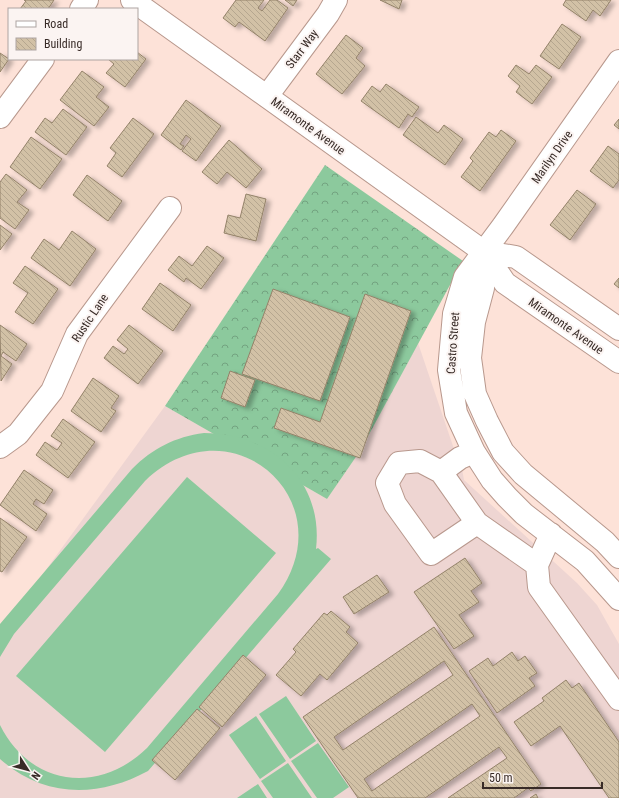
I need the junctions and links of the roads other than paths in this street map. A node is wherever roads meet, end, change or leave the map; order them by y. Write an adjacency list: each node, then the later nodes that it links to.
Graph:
1 (132, 0): 5 (street, Miramonte Avenue)
2 (336, 0): 5 (street, Starr Way)
3 (42, 60): 6 (street)
4 (619, 61): 8 (street, Marilyn Drive)
5 (267, 96): 8 (street, Miramonte Avenue)
6 (0, 117)
7 (170, 208): 11 (street, Rustic Lane)
8 (484, 252): 9 (street, Miramonte Avenue); 10 (street, Miramonte Avenue); 12 (street, Castro Street); 16 (street, Castro Street)
9 (619, 329)
10 (619, 362)
11 (0, 447)
12 (474, 452): 13 (street); 15 (street, Castro Street)
13 (441, 472): 14 (street); 14 (street)
14 (477, 523): 17 (street)
15 (551, 534): 17 (street); 18 (street, Castro Street)
16 (619, 557)
17 (537, 565): 19 (street)
18 (619, 598)
19 (619, 700)

